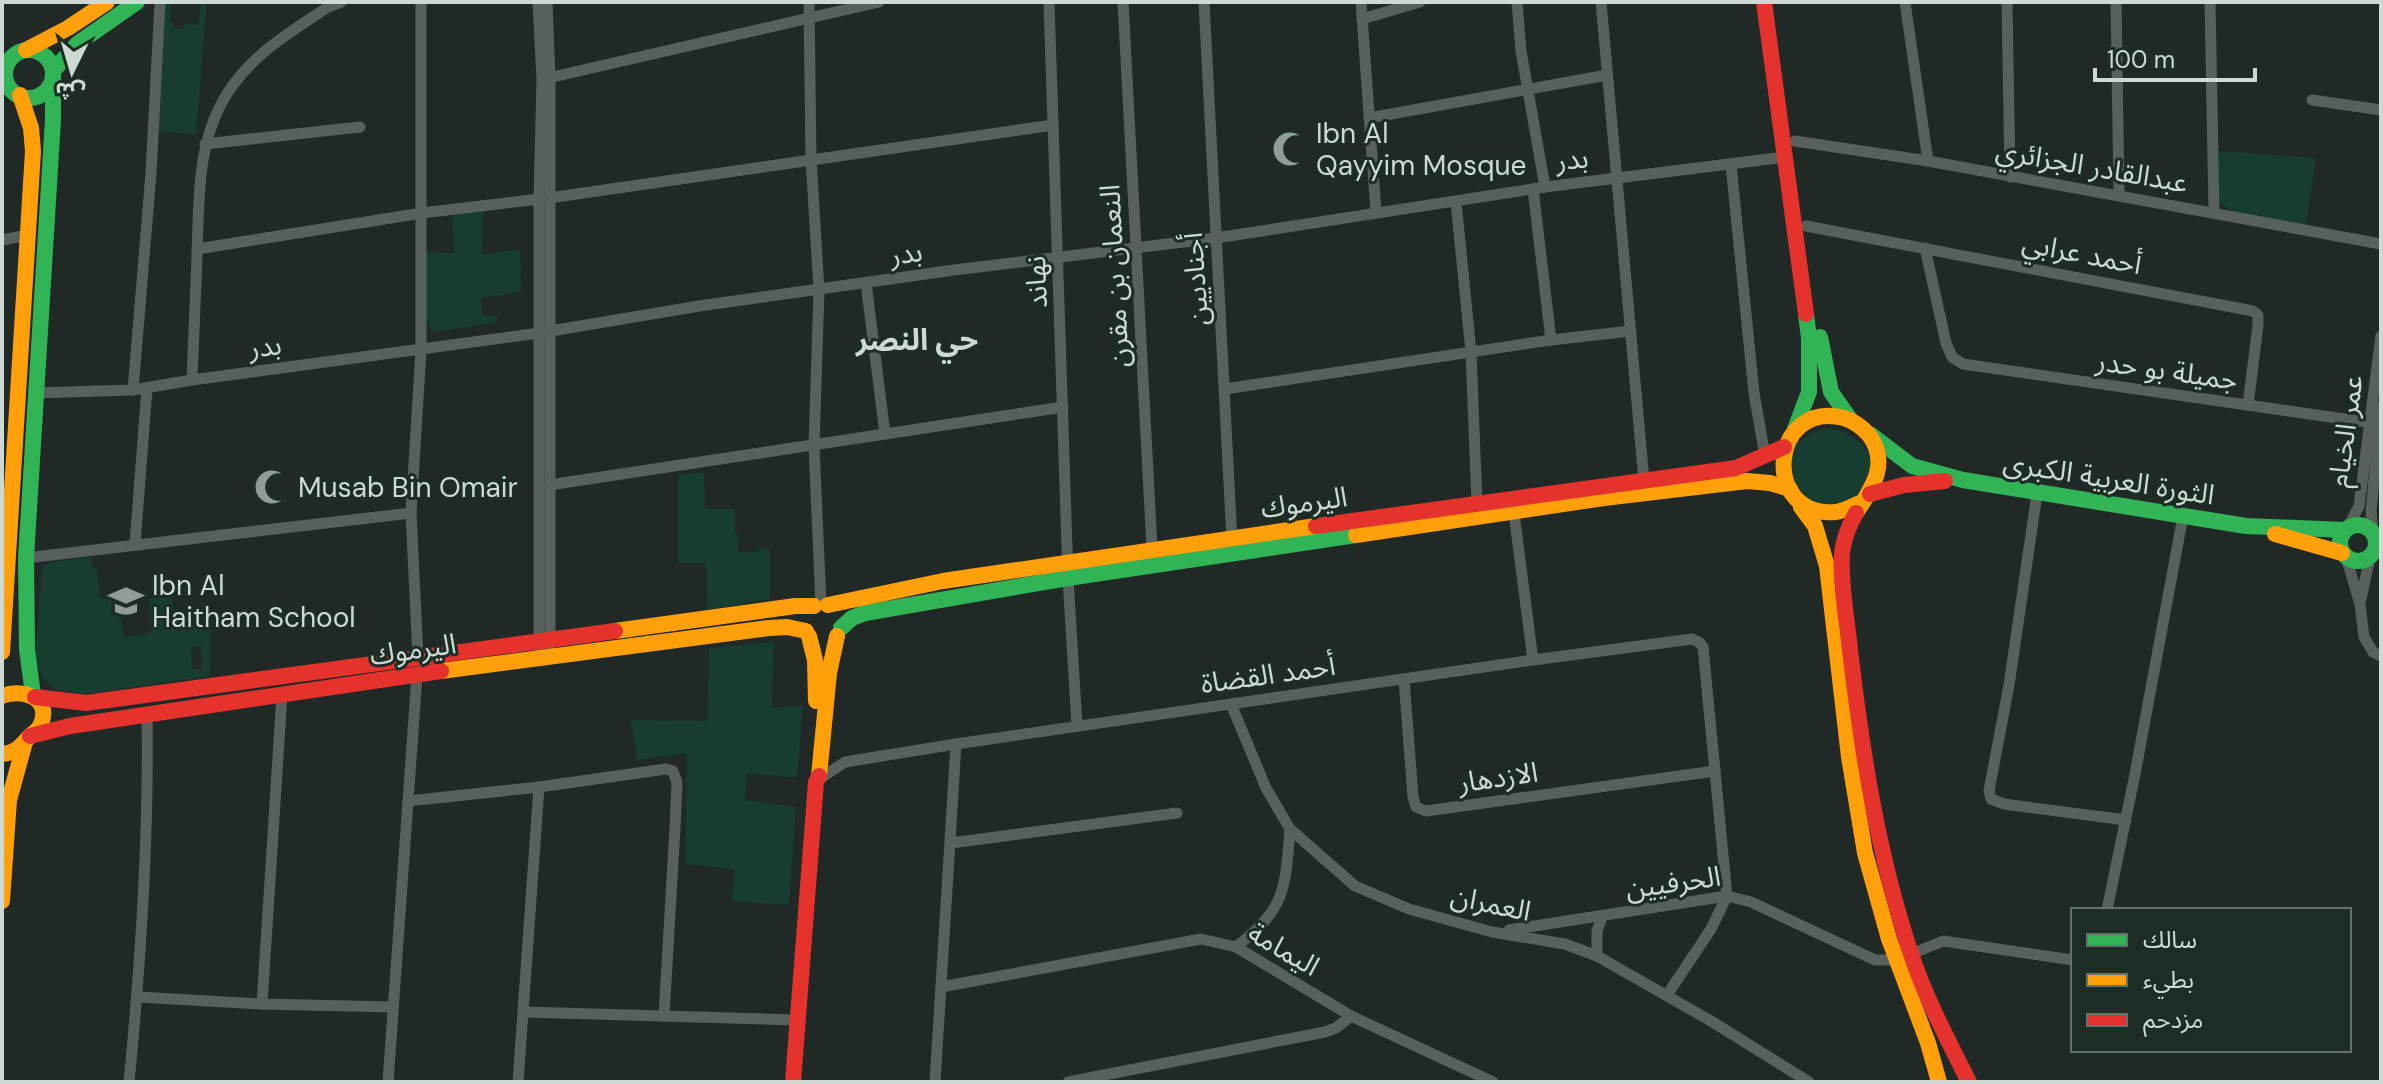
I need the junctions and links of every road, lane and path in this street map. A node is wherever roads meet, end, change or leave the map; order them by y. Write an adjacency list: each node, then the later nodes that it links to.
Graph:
1 (107, 2): 26 (street)
2 (137, 2): 27 (street)
3 (160, 2): 72 (street)
4 (341, 2): 23 (street)
5 (421, 2): 51 (street)
6 (538, 2): 29 (street)
7 (547, 2): 29 (street)
8 (809, 2): 24 (street)
9 (879, 2): 24 (street)
10 (1049, 2): 35 (street, نهاند)
11 (1123, 2): 57 (street, النعمان بن مقرن)
12 (1204, 2): 54 (street, أجناديين)
13 (1361, 2): 25 (street)
14 (1420, 2): 25 (street)
15 (1517, 2): 30 (street)
16 (1601, 2): 28 (street)
17 (1764, 2): 39 (street)
18 (1774, 2): 37 (street)
19 (1905, 2): 41 (street)
20 (2007, 2): 43 (street)
21 (2116, 2): 46 (street)
22 (2210, 2): 50 (street)
23 (326, 5): 38 (street)
24 (810, 18): 29 (street); 40 (street)
25 (1362, 19): 34 (street)
26 (14, 55): 27 (street); 31 (street)
27 (53, 74): 31 (street); 73 (street)
28 (1607, 75): 30 (street); 44 (street)
29 (546, 79): 47 (street)
30 (1529, 88): 34 (street); 45 (street)
31 (10, 91): 53 (street)
32 (2312, 100): 33 (street)
33 (2381, 110)
34 (1369, 118): 49 (street)
35 (1053, 125): 40 (street); 60 (street, نهاند)
36 (360, 127): 38 (street)
37 (1795, 141): 41 (street, عبدالقادر الجزائري); 52 (street)
38 (205, 144): 59 (street)
39 (1785, 157): 42 (street, بدر); 80 (street)
40 (811, 159): 47 (street); 62 (street)
41 (1928, 161): 43 (street, عبدالقادر الجزائري)
42 (1731, 165): 44 (street, بدر); 82 (street)
43 (2010, 177): 46 (street, عبدالقادر الجزائري)
44 (1617, 179): 45 (street, بدر); 63 (street)
45 (1539, 188): 48 (street, بدر); 66 (street)
46 (2119, 194): 50 (street, عبدالقادر الجزائري)
47 (544, 199): 51 (street); 64 (street)
48 (1456, 202): 49 (street, بدر); 68 (street)
49 (1376, 212): 54 (street, بدر)
50 (2214, 212): 56 (street, عبدالقادر الجزائري)
51 (422, 213): 59 (street); 67 (street)
52 (1806, 226): 58 (street, أحمد عرابي); 78 (street)
53 (28, 235): 55 (street); 107 (street)
54 (1216, 238): 57 (street, بدر); 71 (street, أجناديين)
55 (2, 240)
56 (2381, 244)
57 (1136, 246): 60 (street, بدر); 98 (street, النعمان بن مقرن)
58 (1925, 248): 74 (street, جميلة بو حدر); 74 (street, أحمد عرابي)
59 (197, 249): 69 (street)
60 (1059, 256): 61 (street, بدر); 75 (street, نهاند)
61 (866, 283): 62 (street, بدر); 79 (street)
62 (819, 290): 64 (street, بدر); 81 (street)
63 (1631, 331): 66 (street); 84 (street)
64 (545, 332): 67 (street, بدر); 85 (street); 106 (street)
65 (2381, 336): 77 (street, عمر الخيام)
66 (1551, 340): 68 (street)
67 (421, 350): 69 (street, بدر); 91 (street)
68 (1471, 352): 71 (street); 89 (street)
69 (192, 380): 70 (street, بدر)
70 (147, 388): 72 (street, بدر); 95 (street)
71 (1225, 389): 96 (street, أجناديين)
72 (133, 390): 73 (street, بدر)
73 (34, 393): 100 (street)
74 (2248, 405): 77 (street, جميلة بو حدر)
75 (1063, 407): 79 (street); 101 (street, نهاند)
76 (2381, 407): 77 (street, عمر الخيام)
77 (2375, 424): 94 (street, عمر الخيام); 97 (street, عمر الخيام)
78 (1859, 426): 80 (street); 83 (street, الثورة العربية الكبرى); 88 (street)
79 (885, 434): 81 (street)
80 (1789, 440): 82 (street, اليرموك); 87 (street)
81 (814, 446): 85 (street); 103 (street)
82 (1765, 456): 84 (street, اليرموك)
83 (1963, 480): 86 (street, الثورة العربية الكبرى); 88 (street, الثورة العربية الكبرى)
84 (1644, 481): 90 (street, اليرموك)
85 (549, 485): 106 (street)
86 (2037, 494): 92 (street, الثورة العربية الكبرى); 128 (street)
87 (1793, 495): 88 (street); 90 (street, اليرموك); 138 (street)
88 (1867, 497): 138 (street)
89 (1477, 504): 90 (street, اليرموك); 96 (street, اليرموك)
90 (1513, 506): 96 (street, اليرموك); 109 (street)
91 (411, 513): 95 (street); 110 (street)
92 (2183, 516): 93 (street, الثورة العربية الكبرى); 128 (street)
93 (2246, 526): 94 (street, الثورة العربية الكبرى); 99 (street, الثورة العربية الكبرى)
94 (2346, 529): 97 (street); 99 (street)
95 (135, 544): 100 (street)
96 (1233, 546): 98 (street, اليرموك); 101 (street, اليرموك)
97 (2376, 546): 99 (street); 102 (street, عمر الخيام)
98 (1152, 548): 101 (street, اليرموك)
99 (2344, 555): 102 (street, عمر الخيام)
100 (26, 558): 114 (street)
101 (1068, 570): 103 (street, اليرموك); 104 (street, اليرموك); 117 (street, نهاند)
102 (2360, 604): 108 (street, عمر الخيام)
103 (821, 605): 104 (street); 105 (street); 106 (street, اليرموك)
104 (839, 632): 105 (street); 120 (street)
105 (808, 634): 106 (street); 120 (street)
106 (545, 648): 110 (street)
107 (2, 652)
108 (2381, 656)
109 (1533, 660): 111 (street, أحمد القضاة); 123 (street, أحمد القضاة)
110 (418, 666): 112 (street, اليرموك); 114 (street); 126 (street)
111 (1404, 679): 115 (street, أحمد القضاة); 123 (street, الازدهار)
112 (282, 695): 116 (street, اليرموك); 143 (street)
113 (2, 696): 114 (street)
114 (34, 696): 118 (street)
115 (1231, 704): 117 (street, أحمد القضاة); 129 (street, العمران)
116 (147, 714): 118 (street, اليرموك); 142 (street)
117 (1077, 726): 119 (street, أحمد القضاة)
118 (28, 739): 121 (street, اليرموك); 132 (street)
119 (956, 744): 122 (street, أحمد القضاة); 130 (street)
120 (818, 749): 122 (street); 124 (street)
121 (2, 754)
122 (845, 762): 124 (street, أحمد القضاة)
123 (1715, 771): 131 (street)
124 (816, 782): 148 (street)
125 (539, 787): 126 (street); 145 (street); 146 (street)
126 (408, 801): 144 (street)
127 (1177, 813): 130 (street)
128 (2126, 820): 133 (street)
129 (1290, 829): 135 (street, العمران); 136 (street)
130 (951, 843): 140 (street)
131 (1727, 896): 134 (street, الحرفيين); 138 (street, الحرفيين); 141 (street)
132 (2, 901)
133 (2107, 908)
134 (1602, 917): 135 (street, الحرفيين); 137 (street)
135 (1492, 932): 137 (street, العمران)
136 (1236, 947): 140 (street, اليمامة); 147 (street, اليمامة)
137 (1597, 956): 141 (street, العمران)
138 (1904, 957): 139 (street); 158 (street); 159 (street)
139 (2071, 960)
140 (941, 987): 154 (street)
141 (1667, 995): 157 (street, العمران)
142 (138, 997): 143 (street); 150 (street)
143 (262, 1004): 144 (street)
144 (393, 1007): 151 (street)
145 (525, 1012): 146 (street); 152 (street)
146 (664, 1016): 148 (street)
147 (1351, 1016): 149 (street, اليمامة); 155 (street)
148 (797, 1020): 153 (street)
149 (1472, 1077): 156 (street, اليمامة)
150 (129, 1082)
151 (388, 1082)
152 (518, 1082)
153 (793, 1082)
154 (935, 1082)
155 (1068, 1082)
156 (1493, 1082)
157 (1809, 1082)
158 (1939, 1082)
159 (1969, 1082)

